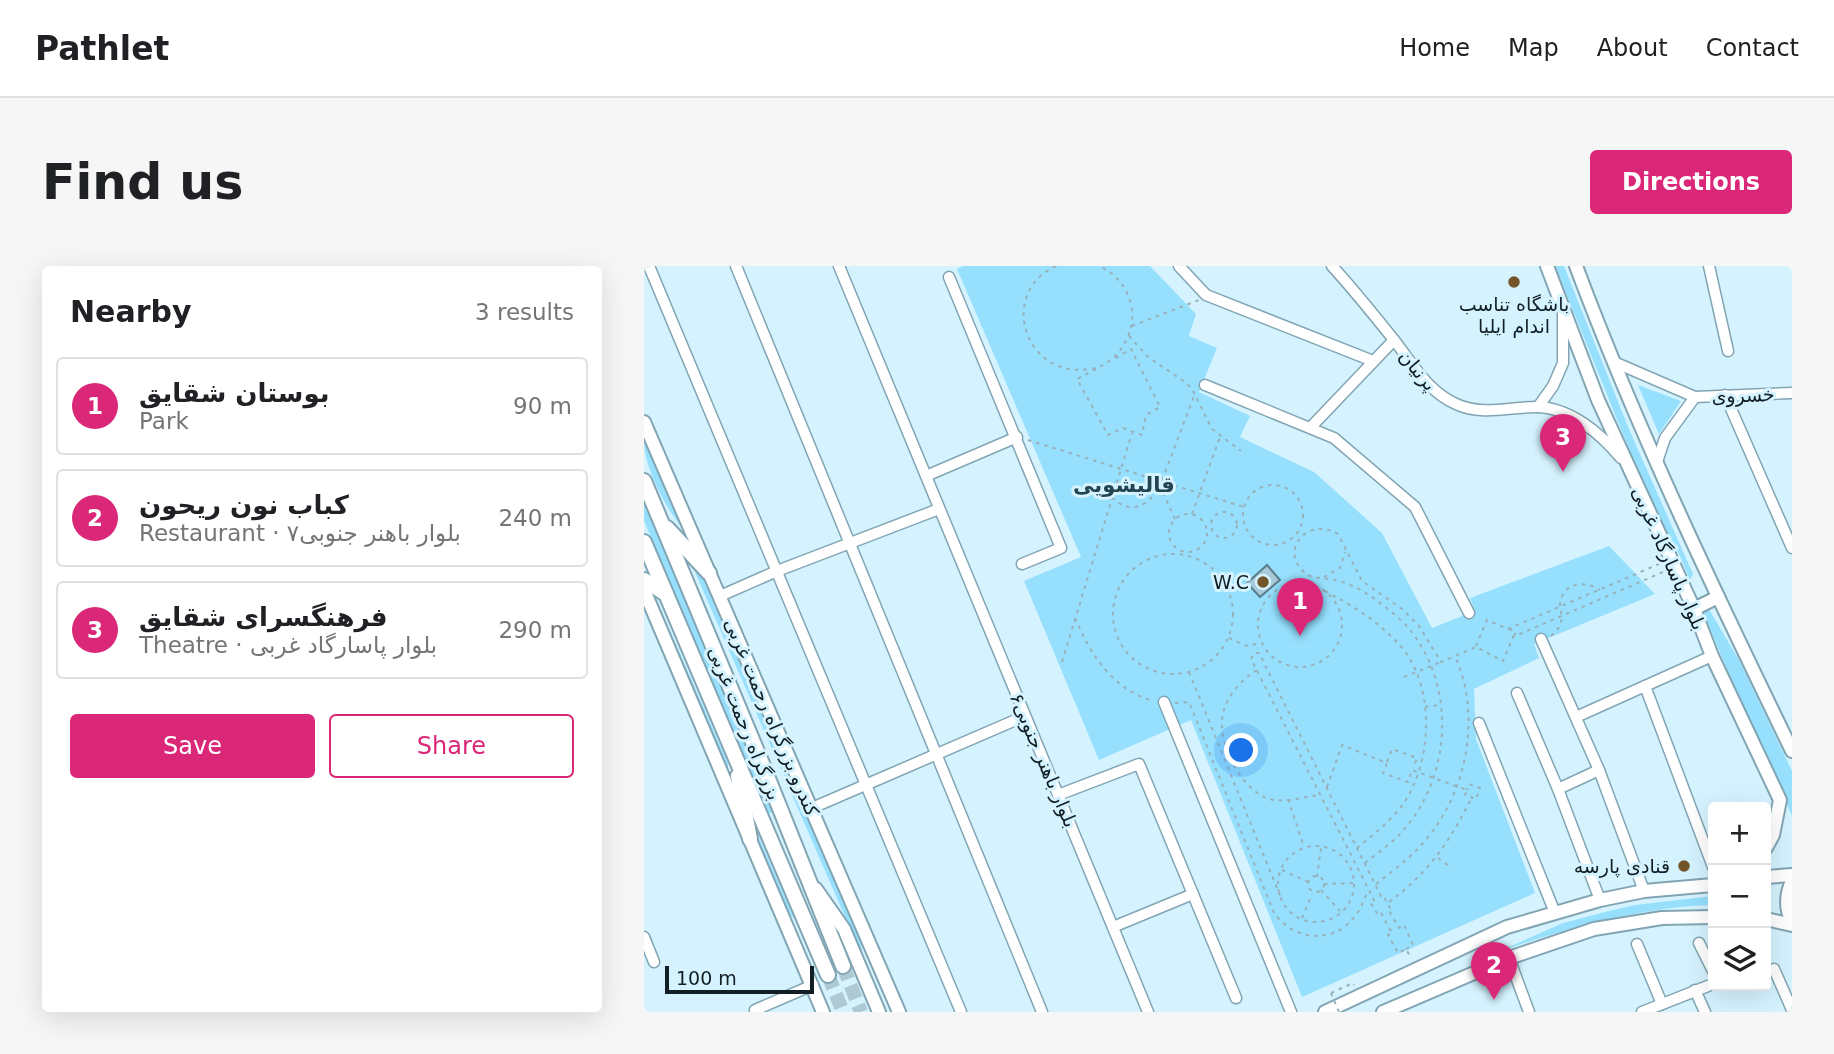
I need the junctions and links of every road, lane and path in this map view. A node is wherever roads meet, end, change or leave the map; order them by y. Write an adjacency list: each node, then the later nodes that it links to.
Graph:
1 (649, 266): 62 (street)
2 (736, 266): 55 (street)
3 (839, 266): 37 (street, بلوار باهنر جنوبی۶)
4 (1056, 266): 21 (path)
5 (1101, 266): 14 (path)
6 (1179, 266): 12 (street)
7 (1332, 266): 16 (street, پرنیان)
8 (1547, 266): 13 (main road, بلوار پاسارگاد غربی)
9 (1576, 266): 20 (main road, بلوار پاسارگاد غربی)
10 (1709, 266): 17 (street)
11 (949, 277): 32 (street)
12 (1209, 297): 14 (path); 19 (street)
13 (1563, 310): 27 (street); 35 (main road, بلوار پاسارگاد غربی)
14 (1131, 326): 15 (path)
15 (1129, 335): 18 (path); 24 (path)
16 (1394, 340): 19 (street); 27 (street, پرنیان)
17 (1728, 352)
18 (1112, 360): 21 (path); 30 (path)
19 (1373, 362): 29 (street)
20 (1614, 362): 26 (street); 34 (main road, بلوار پاسارگاد غربی)
21 (1096, 368): 30 (path)
22 (1205, 384): 29 (street)
23 (1792, 393): 25 (street, خسروى)
24 (1195, 395): 31 (path); 39 (path)
25 (1725, 395): 26 (street, خسروى); 56 (street)
26 (1695, 397): 34 (street)
27 (1538, 407): 35 (street)
28 (644, 422): 63 (main road, کندرو بزرگراه رحمت غربی)
29 (1310, 428): 74 (street)
30 (1133, 432): 36 (path)
31 (1221, 436): 33 (path); 41 (path)
32 (1017, 437): 36 (path); 37 (street); 61 (street)
33 (1241, 451)
34 (1657, 462): 71 (main road, بلوار پاسارگاد غربی)
35 (1628, 466): 60 (main road, بلوار پاسارگاد غربی)
36 (1120, 468): 39 (path); 42 (path)
37 (926, 476): 44 (street, بلوار باهنر جنوبی۶)
38 (644, 481): 49 (highway, بزرگراه رحمت غربی)
39 (1161, 481): 40 (path); 41 (path)
40 (1160, 486): 42 (path); 48 (path)
41 (1200, 494): 43 (path); 46 (path)
42 (1112, 497): 76 (path)
43 (1244, 508): 45 (path); 52 (path)
44 (939, 509): 55 (street); 100 (street, بلوار باهنر جنوبی۶)
45 (1243, 513): 47 (path); 52 (path)
46 (1192, 514): 48 (path); 51 (path)
47 (1235, 518): 50 (path); 50 (path)
48 (1175, 519): 58 (path)
49 (661, 521): 63 (highway); 134 (highway, بزرگراه رحمت غربی)
50 (1211, 528): 51 (path)
51 (1207, 529): 58 (path)
52 (1297, 532): 53 (path)
53 (1301, 536): 57 (path); 64 (path)
54 (644, 542): 69 (highway, بزرگراه رحمت غربی)
55 (850, 542): 62 (street); 105 (street)
56 (1791, 545)
57 (1345, 549): 64 (path); 89 (path)
58 (1180, 550): 59 (path)
59 (1178, 555): 80 (path); 92 (path)
60 (1672, 563): 68 (path); 73 (main road, بلوار پاسارگاد غربی); 75 (path)
61 (1022, 564)
62 (777, 571): 70 (street); 111 (street)
63 (709, 573): 70 (main road, کندرو بزرگراه رحمت غربی)
64 (1323, 578): 90 (path)
65 (644, 580): 69 (highway)
66 (644, 590): 121 (main road)
67 (1325, 591): 82 (path); 82 (path); 93 (path)
68 (1600, 591): 72 (path); 72 (path)
69 (666, 594): 103 (highway, بزرگراه رحمت غربی)
70 (720, 596): 120 (main road, کندرو بزرگراه رحمت غربی)
71 (1718, 597): 73 (main road); 104 (main road, بلوار پاسارگاد غربی)
72 (1560, 607): 75 (path); 77 (path)
73 (1694, 609): 87 (main road, بلوار پاسارگاد غربی)
74 (1469, 613)
75 (1561, 616): 78 (path); 81 (path)
76 (1075, 618): 88 (path); 97 (path)
77 (1508, 629): 79 (path); 84 (path)
78 (1523, 633): 79 (path); 81 (path)
79 (1513, 637): 84 (path)
80 (1228, 638): 83 (path); 92 (path)
81 (1541, 639): 101 (street)
82 (1262, 642): 83 (path)
83 (1251, 646): 85 (path)
84 (1476, 647): 86 (path)
85 (1254, 653): 91 (path); 113 (path)
86 (1455, 656): 89 (path); 112 (path)
87 (1712, 656): 95 (street); 122 (main road, بلوار پاسارگاد غربی)
88 (1062, 662)
89 (1441, 662): 90 (path)
90 (1432, 666): 93 (path); 98 (path)
91 (1257, 670): 116 (path); 119 (path)
92 (1189, 673): 148 (path)
93 (1415, 673): 94 (path); 99 (path)
94 (1404, 677)
95 (1645, 687): 101 (street); 129 (street)
96 (1517, 693): 114 (street)
97 (1164, 702): 144 (path); 184 (street)
98 (1441, 704): 99 (path); 110 (path)
99 (1424, 707): 109 (path)
100 (1025, 716): 105 (street); 117 (street, بلوار باهنر جنوبی۶)
101 (1576, 717): 108 (street)
102 (1479, 723): 152 (street)
103 (732, 747): 121 (highway); 169 (highway, بزرگراه رحمت غربی)
104 (1792, 751)
105 (936, 755): 111 (street); 182 (street)
106 (1387, 763): 107 (path); 107 (path); 113 (path)
107 (1412, 769): 109 (path)
108 (1599, 770): 114 (street); 145 (street)
109 (1418, 772): 110 (path); 125 (path)
110 (1433, 778): 112 (path); 127 (path)
111 (865, 785): 120 (street); 181 (street)
112 (1457, 787): 115 (path); 141 (path)
113 (1326, 788): 125 (path)
114 (1558, 789): 149 (street)
115 (1467, 790): 118 (path); 118 (path)
116 (1320, 794): 119 (path); 128 (path)
117 (1058, 795): 147 (street); 157 (street, بلوار باهنر جنوبی۶)
118 (1471, 797): 126 (path)
119 (1288, 799): 124 (path)
120 (812, 808): 162 (main road, کندرو بزرگراه رحمت غربی)
121 (750, 839): 171 (main road)
122 (1771, 839)
123 (1321, 847): 124 (path); 131 (path); 136 (path)
124 (1304, 848): 132 (path)
125 (1357, 848): 127 (path)
126 (1437, 857): 130 (path); 150 (path)
127 (1364, 864): 141 (path)
128 (1356, 865): 131 (path); 144 (path)
129 (1712, 865)
130 (1450, 866)
131 (1350, 868): 139 (path)
132 (1281, 869): 138 (path); 148 (path)
133 (1792, 874): 135 (main road)
134 (806, 875): 166 (highway, بزرگراه رحمت غربی); 176 (main road)
135 (1771, 876)
136 (1317, 877): 138 (path); 140 (path)
137 (1792, 881): 156 (main road)
138 (1308, 882): 146 (path)
139 (1354, 883): 140 (path); 151 (path)
140 (1324, 884): 143 (path)
141 (1375, 884): 150 (path)
142 (1708, 885): 145 (main road)
143 (1321, 890): 146 (path); 151 (path)
144 (1368, 890): 161 (path)
145 (1644, 891): 149 (main road)
146 (1312, 892): 153 (path)
147 (1193, 894): 157 (street); 174 (street)
148 (1280, 898): 153 (path)
149 (1600, 901): 152 (main road)
150 (1388, 903): 161 (path)
151 (1341, 912): 153 (path)
152 (1555, 913): 167 (main road)
153 (1301, 918)
154 (1708, 918): 163 (main road)
155 (1771, 920): 156 (main road)
156 (1792, 924)
157 (1113, 926): 183 (street, بلوار باهنر جنوبی۶)
158 (1699, 943): 164 (street)
159 (1637, 944): 175 (street)
160 (646, 945): 165 (street)
161 (1406, 949): 167 (path)
162 (873, 952): 176 (main road); 180 (main road, کندرو بزرگراه رحمت غربی)
163 (1509, 958): 187 (main road); 188 (street)
164 (1708, 961)
165 (654, 962)
166 (843, 967)
167 (1416, 968): 185 (main road)
168 (1774, 969): 178 (street)
169 (828, 975)
170 (1353, 983): 186 (path, bridge)
171 (813, 985): 177 (street); 179 (main road)
172 (1708, 986): 173 (street)
173 (1695, 990): 175 (street); 190 (street)
174 (1236, 998)
175 (1662, 1004): 189 (street)
176 (877, 1008)
177 (755, 1010)
178 (1792, 1010)
179 (823, 1012)
180 (898, 1012)
181 (961, 1012)
182 (1042, 1012)
183 (1148, 1012)
184 (1291, 1012)
185 (1325, 1012)
186 (1339, 1012)
187 (1383, 1012)
188 (1529, 1012)
189 (1642, 1012)
190 (1705, 1012)

